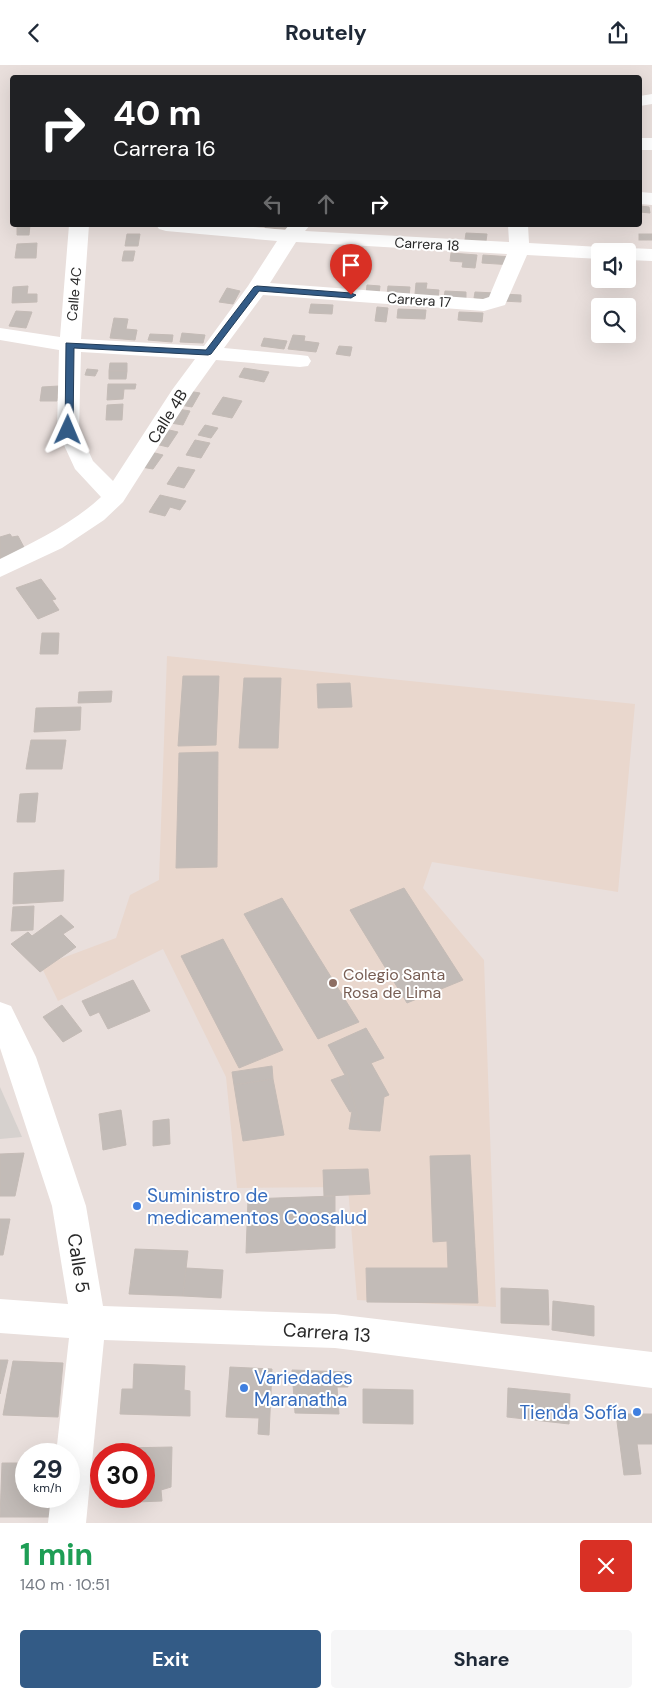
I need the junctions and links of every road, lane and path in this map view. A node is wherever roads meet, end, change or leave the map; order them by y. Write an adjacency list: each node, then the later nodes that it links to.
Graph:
1 (79, 227): 11 (street, Calle 4C)
2 (209, 227): 4 (street, Carrera 18)
3 (518, 227): 5 (street)
4 (295, 231): 5 (street, Carrera 18); 9 (street, Calle 4B)
5 (519, 250): 6 (street, Carrera 18); 9 (street, Carrera 17)
6 (591, 253)
7 (636, 255): 8 (street)
8 (652, 255)
9 (257, 288): 12 (street, Calle 4B)
10 (0, 334): 11 (street)
11 (70, 345): 12 (street); 14 (street, Calle 4C)
12 (208, 353): 13 (street); 14 (street, Calle 4B)
13 (300, 361)
14 (115, 497): 15 (street, Calle 4B)
15 (0, 569)
16 (0, 1015): 18 (street, Calle 5)
17 (0, 1316): 18 (street, Carrera 13)
18 (88, 1322): 19 (street, Carrera 13); 20 (street, Calle 5)
19 (652, 1370)
20 (67, 1523)

